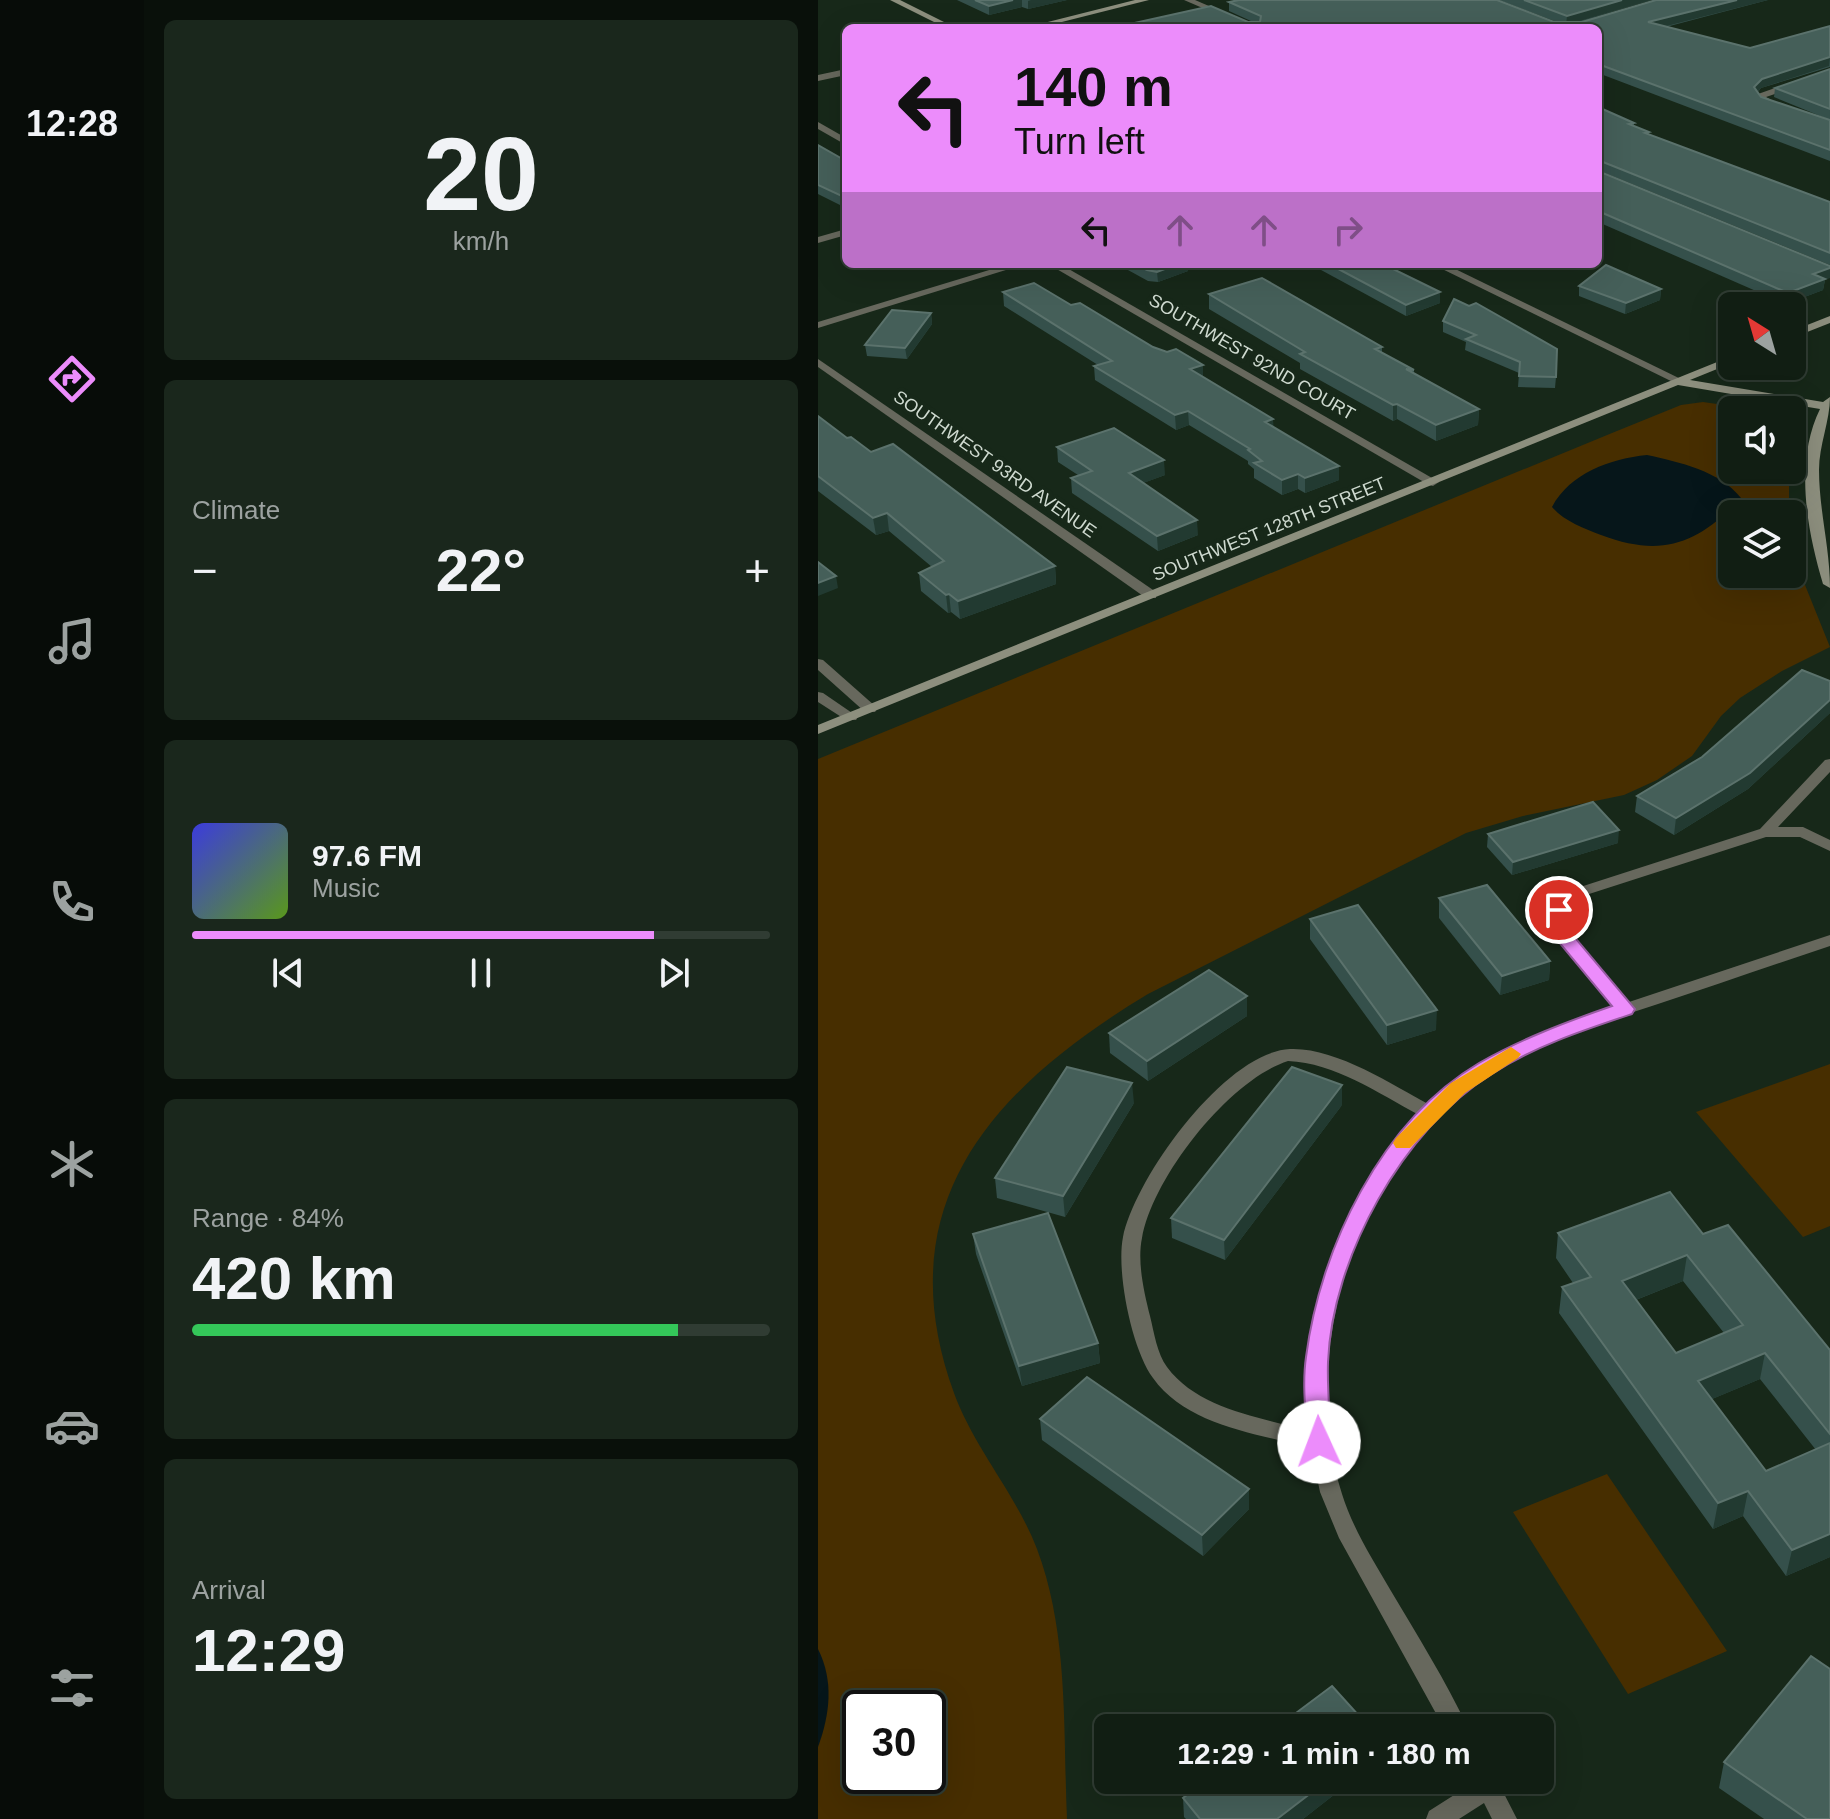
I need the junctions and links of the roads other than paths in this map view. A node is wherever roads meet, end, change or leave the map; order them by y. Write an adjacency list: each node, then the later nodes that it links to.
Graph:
1 (894, 0): 4 (street)
2 (1145, 0): 5 (street)
3 (1188, 0): 6 (street)
4 (944, 24)
5 (1045, 24)
6 (1246, 24)
7 (1830, 72): 10 (street)
8 (842, 73): 9 (street)
9 (818, 78)
10 (1791, 111)
11 (818, 125): 12 (street)
12 (842, 140)
13 (842, 233): 14 (street)
14 (818, 240)
15 (1007, 268): 19 (street)
16 (1060, 268): 25 (street, SOUTHWEST 92ND COURT)
17 (1445, 268): 23 (street)
18 (1830, 319): 20 (street)
19 (818, 325)
20 (1806, 329)
21 (818, 362): 27 (street, SOUTHWEST 93RD AVENUE)
22 (1718, 365): 23 (street, SOUTHWEST 128TH STREET)
23 (1681, 382): 24 (street); 25 (street, SOUTHWEST 128TH STREET)
24 (1829, 404): 26 (street)
25 (1433, 482): 27 (street, SOUTHWEST 128TH STREET)
26 (1830, 584)
27 (1151, 595): 30 (street, SOUTHWEST 128TH STREET)
28 (818, 663): 30 (street)
29 (818, 696): 31 (street)
30 (870, 709): 31 (street, SOUTHWEST 128TH STREET)
31 (851, 717): 32 (street, SOUTHWEST 128TH STREET)
32 (818, 730)
33 (1830, 763): 34 (street)
34 (1765, 832): 35 (street); 37 (street)
35 (1830, 846)
36 (1830, 940): 37 (street)
37 (1625, 1009): 38 (street)
38 (1431, 1113): 39 (street); 39 (street)
39 (1319, 1442): 40 (street)
40 (1448, 1714)
41 (1472, 1794): 43 (street)
42 (1491, 1794): 44 (street)
43 (1438, 1819)
44 (1505, 1819)

